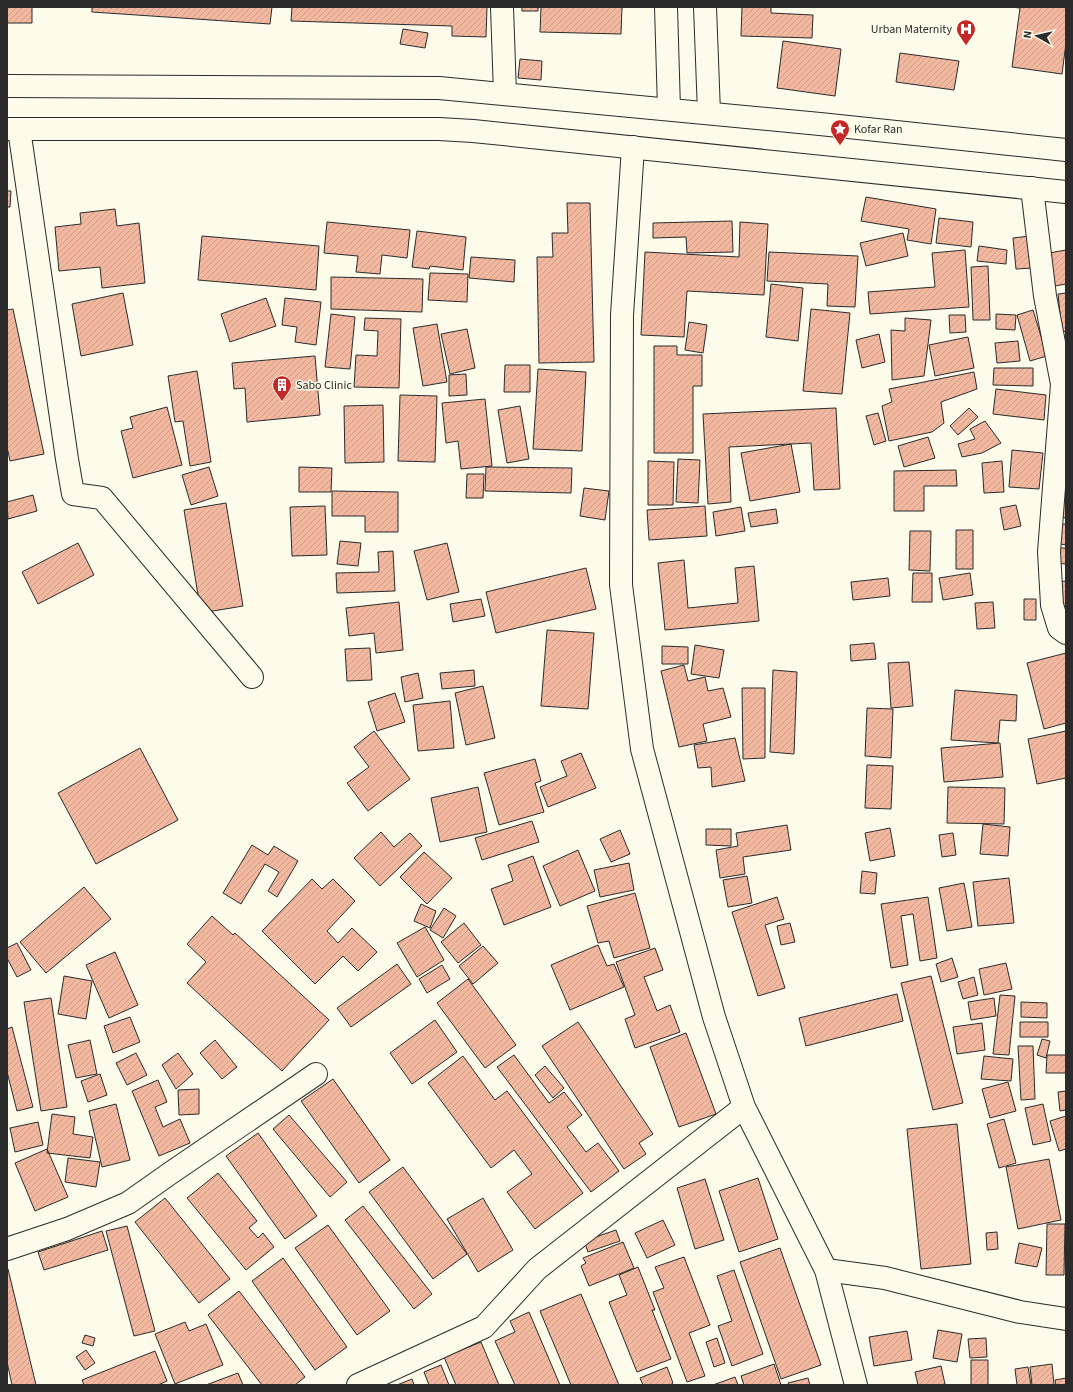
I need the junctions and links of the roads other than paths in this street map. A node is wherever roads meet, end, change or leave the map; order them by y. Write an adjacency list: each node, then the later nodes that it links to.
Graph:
1 (502, 7): 5 (street)
2 (666, 7): 6 (street)
3 (705, 7): 7 (street)
4 (7, 86): 5 (street)
5 (505, 94): 6 (street)
6 (668, 109): 7 (street)
7 (708, 112): 10 (street)
8 (13, 129): 9 (street); 14 (street)
9 (633, 147): 11 (street); 16 (street)
10 (1066, 150)
11 (1032, 188): 12 (street); 13 (street)
12 (1066, 192)
13 (1066, 633)
14 (252, 678)
15 (316, 1074): 17 (street)
16 (744, 1107): 18 (street); 20 (street)
17 (7, 1249)
18 (826, 1270): 19 (street); 21 (street)
19 (1066, 1319)
20 (358, 1385)
21 (856, 1385)

